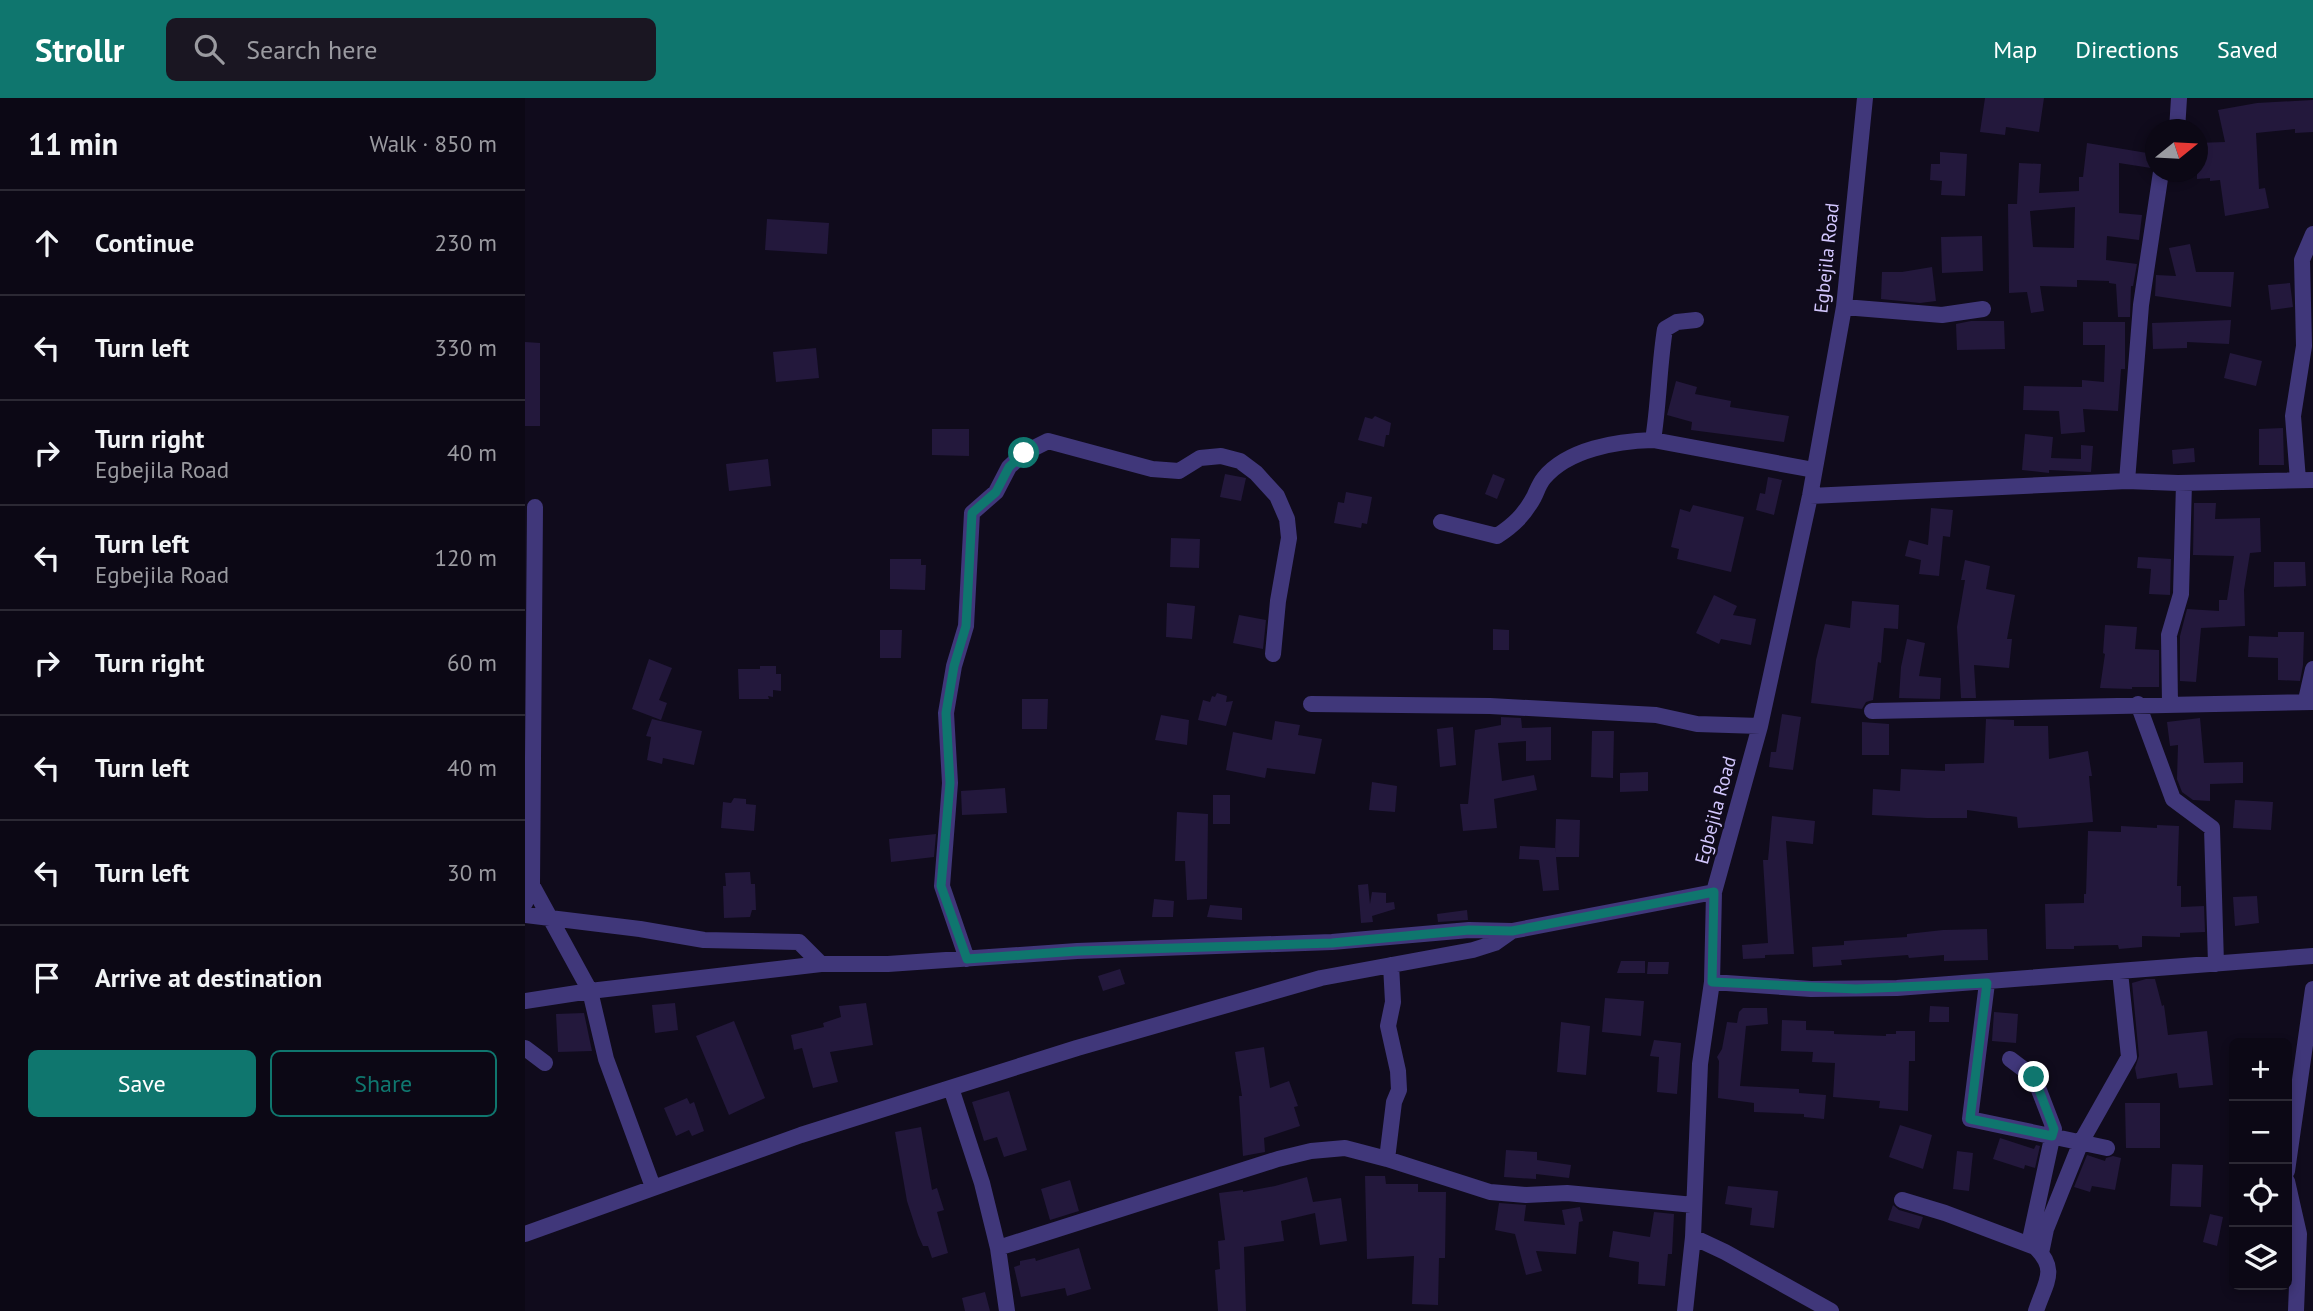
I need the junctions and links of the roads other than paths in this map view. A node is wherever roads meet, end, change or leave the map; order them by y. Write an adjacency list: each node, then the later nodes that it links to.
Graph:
1 (1865, 98): 6 (street, Egbejila Road)
2 (2179, 98): 3 (street)
3 (2178, 119)
4 (2159, 182): 12 (street)
5 (2313, 234): 11 (street)
6 (1844, 307): 7 (street); 10 (street, Egbejila Road)
7 (1983, 309)
8 (1696, 320): 9 (street)
9 (1653, 440): 10 (street); 16 (street)
10 (1814, 470): 14 (street, Egbejila Road)
11 (2306, 480): 13 (street)
12 (2127, 481): 13 (street); 14 (street)
13 (2183, 483): 22 (street)
14 (1809, 496): 24 (street, Egbejila Road)
15 (535, 507): 25 (street)
16 (1441, 522)
17 (1273, 654): 32 (street)
18 (2313, 669): 19 (street)
19 (2309, 701): 22 (street)
20 (1311, 704): 24 (street)
21 (2138, 704): 22 (street); 23 (street); 34 (street)
22 (2170, 704)
23 (1872, 711)
24 (1760, 726): 26 (street, Egbejila Road)
25 (532, 885): 27 (street); 29 (street)
26 (1714, 892): 30 (street); 37 (street, Egbejila Road)
27 (525, 903)
28 (525, 915): 29 (street)
29 (550, 918): 33 (street); 40 (street)
30 (1512, 931): 32 (street); 35 (street)
31 (2313, 956): 34 (street)
32 (967, 959): 33 (street)
33 (821, 964): 40 (street)
34 (2216, 964): 36 (street)
35 (1391, 965): 45 (street); 49 (street)
36 (2120, 972): 38 (street); 47 (street)
37 (1712, 982): 38 (street); 54 (street, Egbejila Road)
38 (1987, 983): 46 (street)
39 (2313, 989): 50 (street)
40 (590, 991): 41 (street); 51 (street)
41 (525, 1001)
42 (525, 1048): 44 (street)
43 (2010, 1059): 46 (street)
44 (545, 1063)
45 (951, 1088): 51 (street); 57 (street)
46 (2052, 1136): 47 (street); 58 (street)
47 (2081, 1142): 48 (street); 58 (street)
48 (2107, 1147)
49 (1387, 1159): 54 (street); 57 (street)
50 (2288, 1164)
51 (653, 1187): 55 (street)
52 (1902, 1200): 58 (street)
53 (2292, 1203): 63 (street)
54 (1694, 1205): 56 (street, Egbejila Road)
55 (525, 1234)
56 (1693, 1237): 60 (street, Egbejila Road); 61 (street)
57 (998, 1248): 59 (street)
58 (2035, 1248): 62 (street)
59 (1007, 1311)
60 (1685, 1311)
61 (1831, 1311)
62 (2036, 1311)
63 (2296, 1311)

